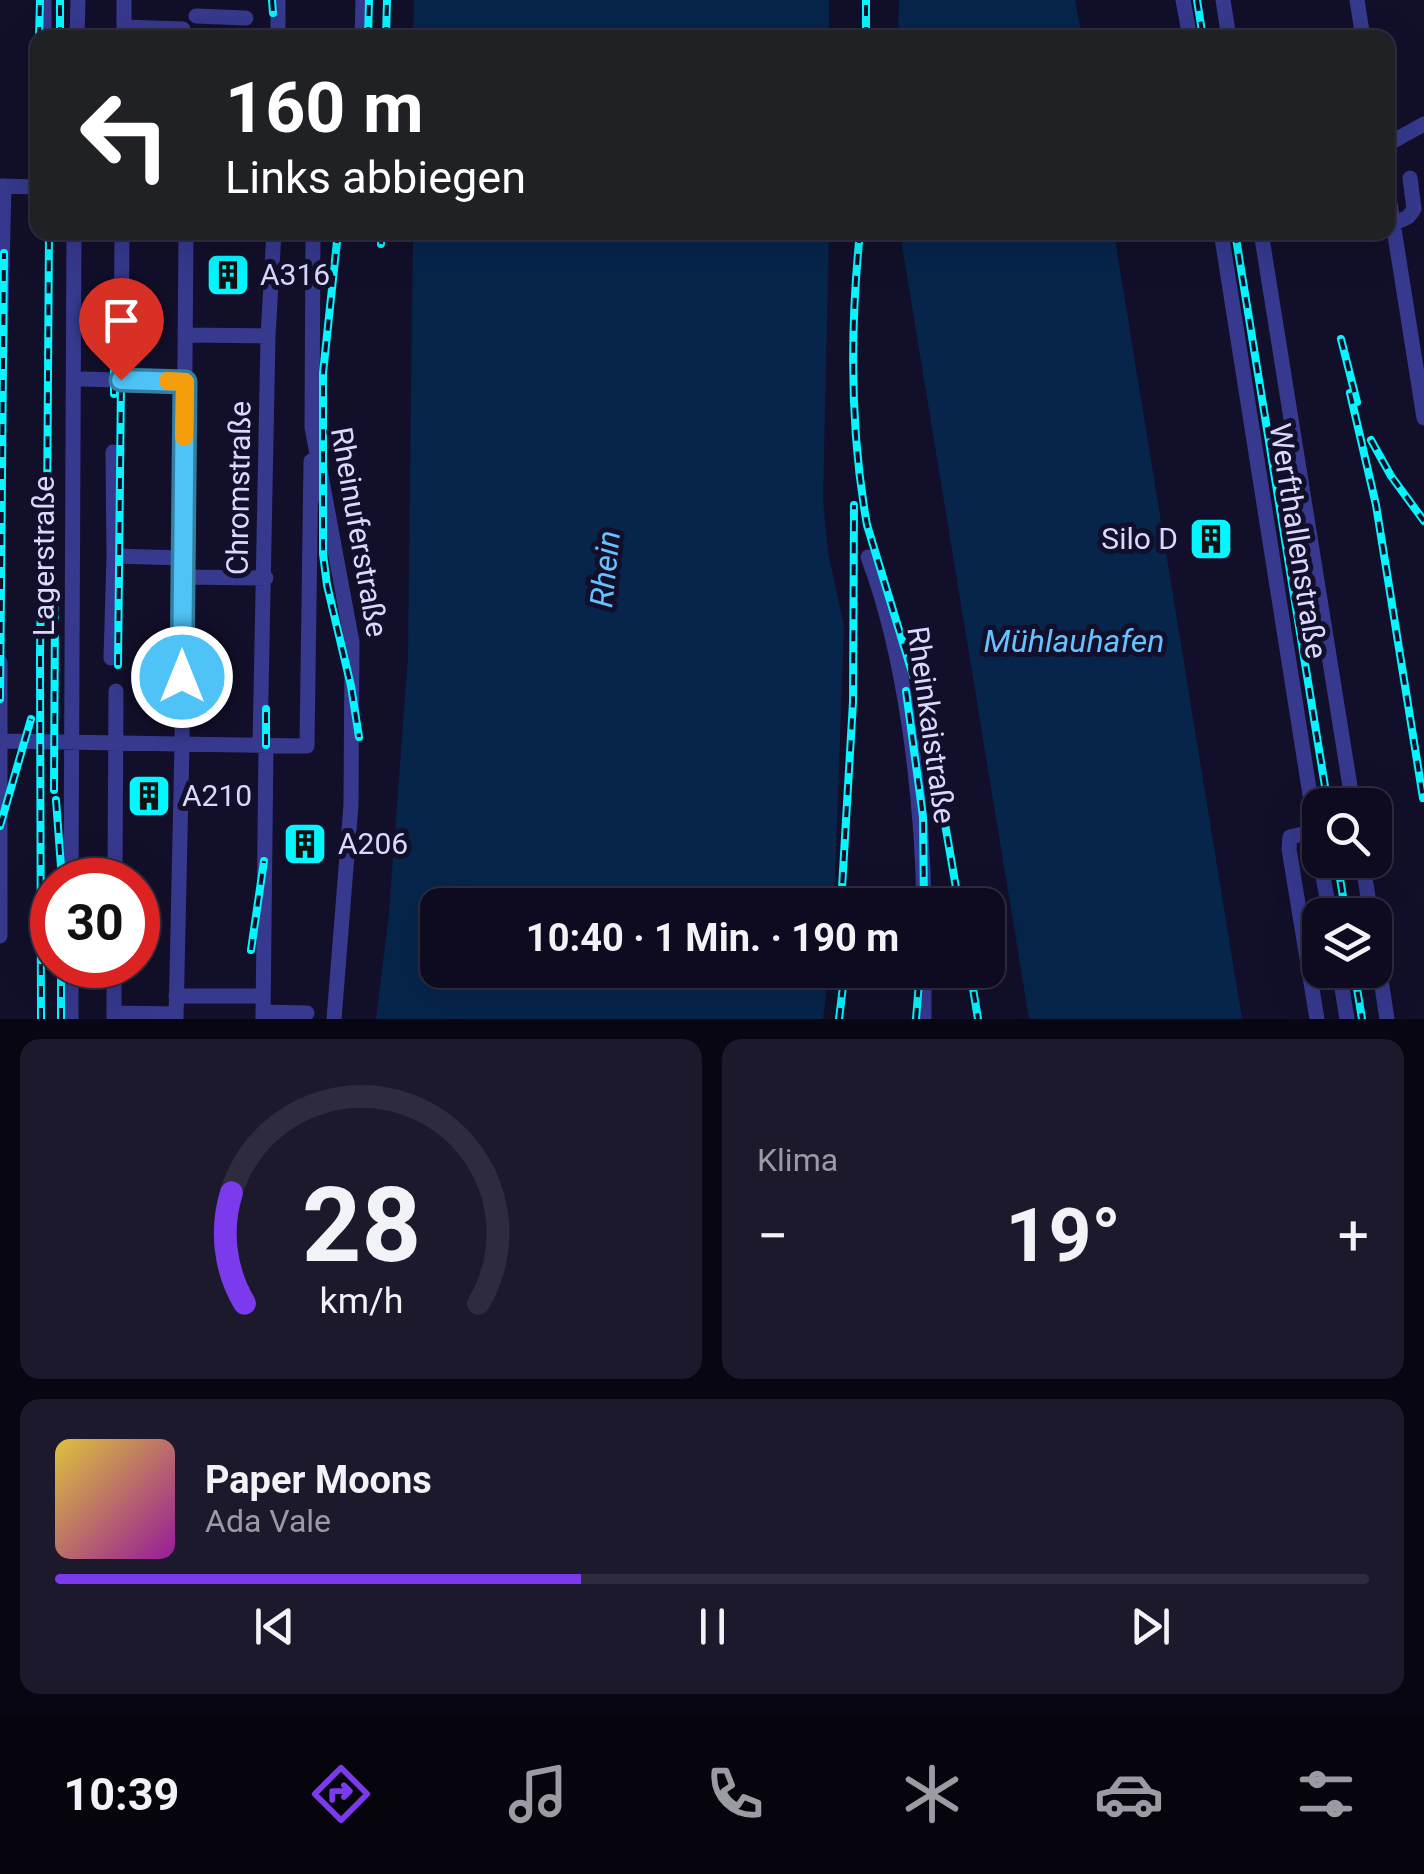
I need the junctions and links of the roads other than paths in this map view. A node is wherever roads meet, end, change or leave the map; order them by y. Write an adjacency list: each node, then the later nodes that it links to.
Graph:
1 (44, 0): 11 (street)
2 (78, 0): 12 (street)
3 (124, 0): 13 (street)
4 (278, 0): 15 (street)
5 (362, 0): 16 (street)
6 (1183, 0): 17 (street)
7 (1223, 0): 18 (street)
8 (1357, 0): 19 (street)
9 (196, 8): 10 (street); 14 (street)
10 (246, 18)
11 (44, 30)
12 (77, 30)
13 (124, 30)
14 (187, 30)
15 (278, 30)
16 (362, 30)
17 (1189, 30)
18 (1228, 30)
19 (1362, 30)
20 (1424, 124): 21 (street)
21 (1395, 140)
22 (1410, 178): 25 (street)
23 (2, 186): 24 (street); 36 (street)
24 (30, 187)
25 (1395, 223)
26 (1395, 237): 40 (street)
27 (74, 240): 52 (street, Lagerstraße)
28 (122, 240): 38 (street)
29 (186, 240): 34 (street)
30 (274, 240): 35 (street, Chromstraße)
31 (313, 240): 41 (street, Rheinuferstraße)
32 (1222, 240): 57 (street, Werfthallenstraße)
33 (1261, 240): 58 (street)
34 (185, 335): 35 (street); 39 (street)
35 (268, 336): 47 (street, Chromstraße)
36 (0, 351)
37 (83, 379): 38 (street)
38 (121, 380): 39 (street)
39 (185, 382): 45 (street)
40 (1424, 418)
41 (312, 427): 55 (street); 75 (street, Rheinuferstraße)
42 (113, 452): 43 (street)
43 (114, 556): 45 (street); 48 (street)
44 (868, 557): 62 (street, Rheinkaistraße)
45 (183, 558): 46 (street)
46 (183, 577): 47 (street); 54 (street)
47 (266, 578): 55 (street, Chromstraße)
48 (111, 658)
49 (0, 662): 51 (street)
50 (116, 690): 53 (street)
51 (0, 741): 52 (street); 56 (street)
52 (70, 743): 53 (street); 60 (street, Lagerstraße)
53 (115, 744): 54 (street); 61 (street)
54 (182, 744): 55 (street); 69 (street)
55 (263, 745): 70 (street, Chromstraße)
56 (1, 787): 63 (street)
57 (1308, 788)
58 (1350, 788)
59 (1302, 834): 77 (street)
60 (70, 858)
61 (114, 858)
62 (923, 888)
63 (0, 936)
64 (71, 988): 74 (street)
65 (114, 988): 72 (street)
66 (924, 988): 76 (street)
67 (1342, 988): 78 (street)
68 (1382, 988): 79 (street)
69 (176, 996): 70 (street); 73 (street)
70 (263, 1009): 71 (street)
71 (307, 1013)
72 (114, 1016): 73 (street)
73 (176, 1017)
74 (71, 1019)
75 (334, 1019)
76 (924, 1019)
77 (1317, 1019)
78 (1347, 1019)
79 (1387, 1019)

